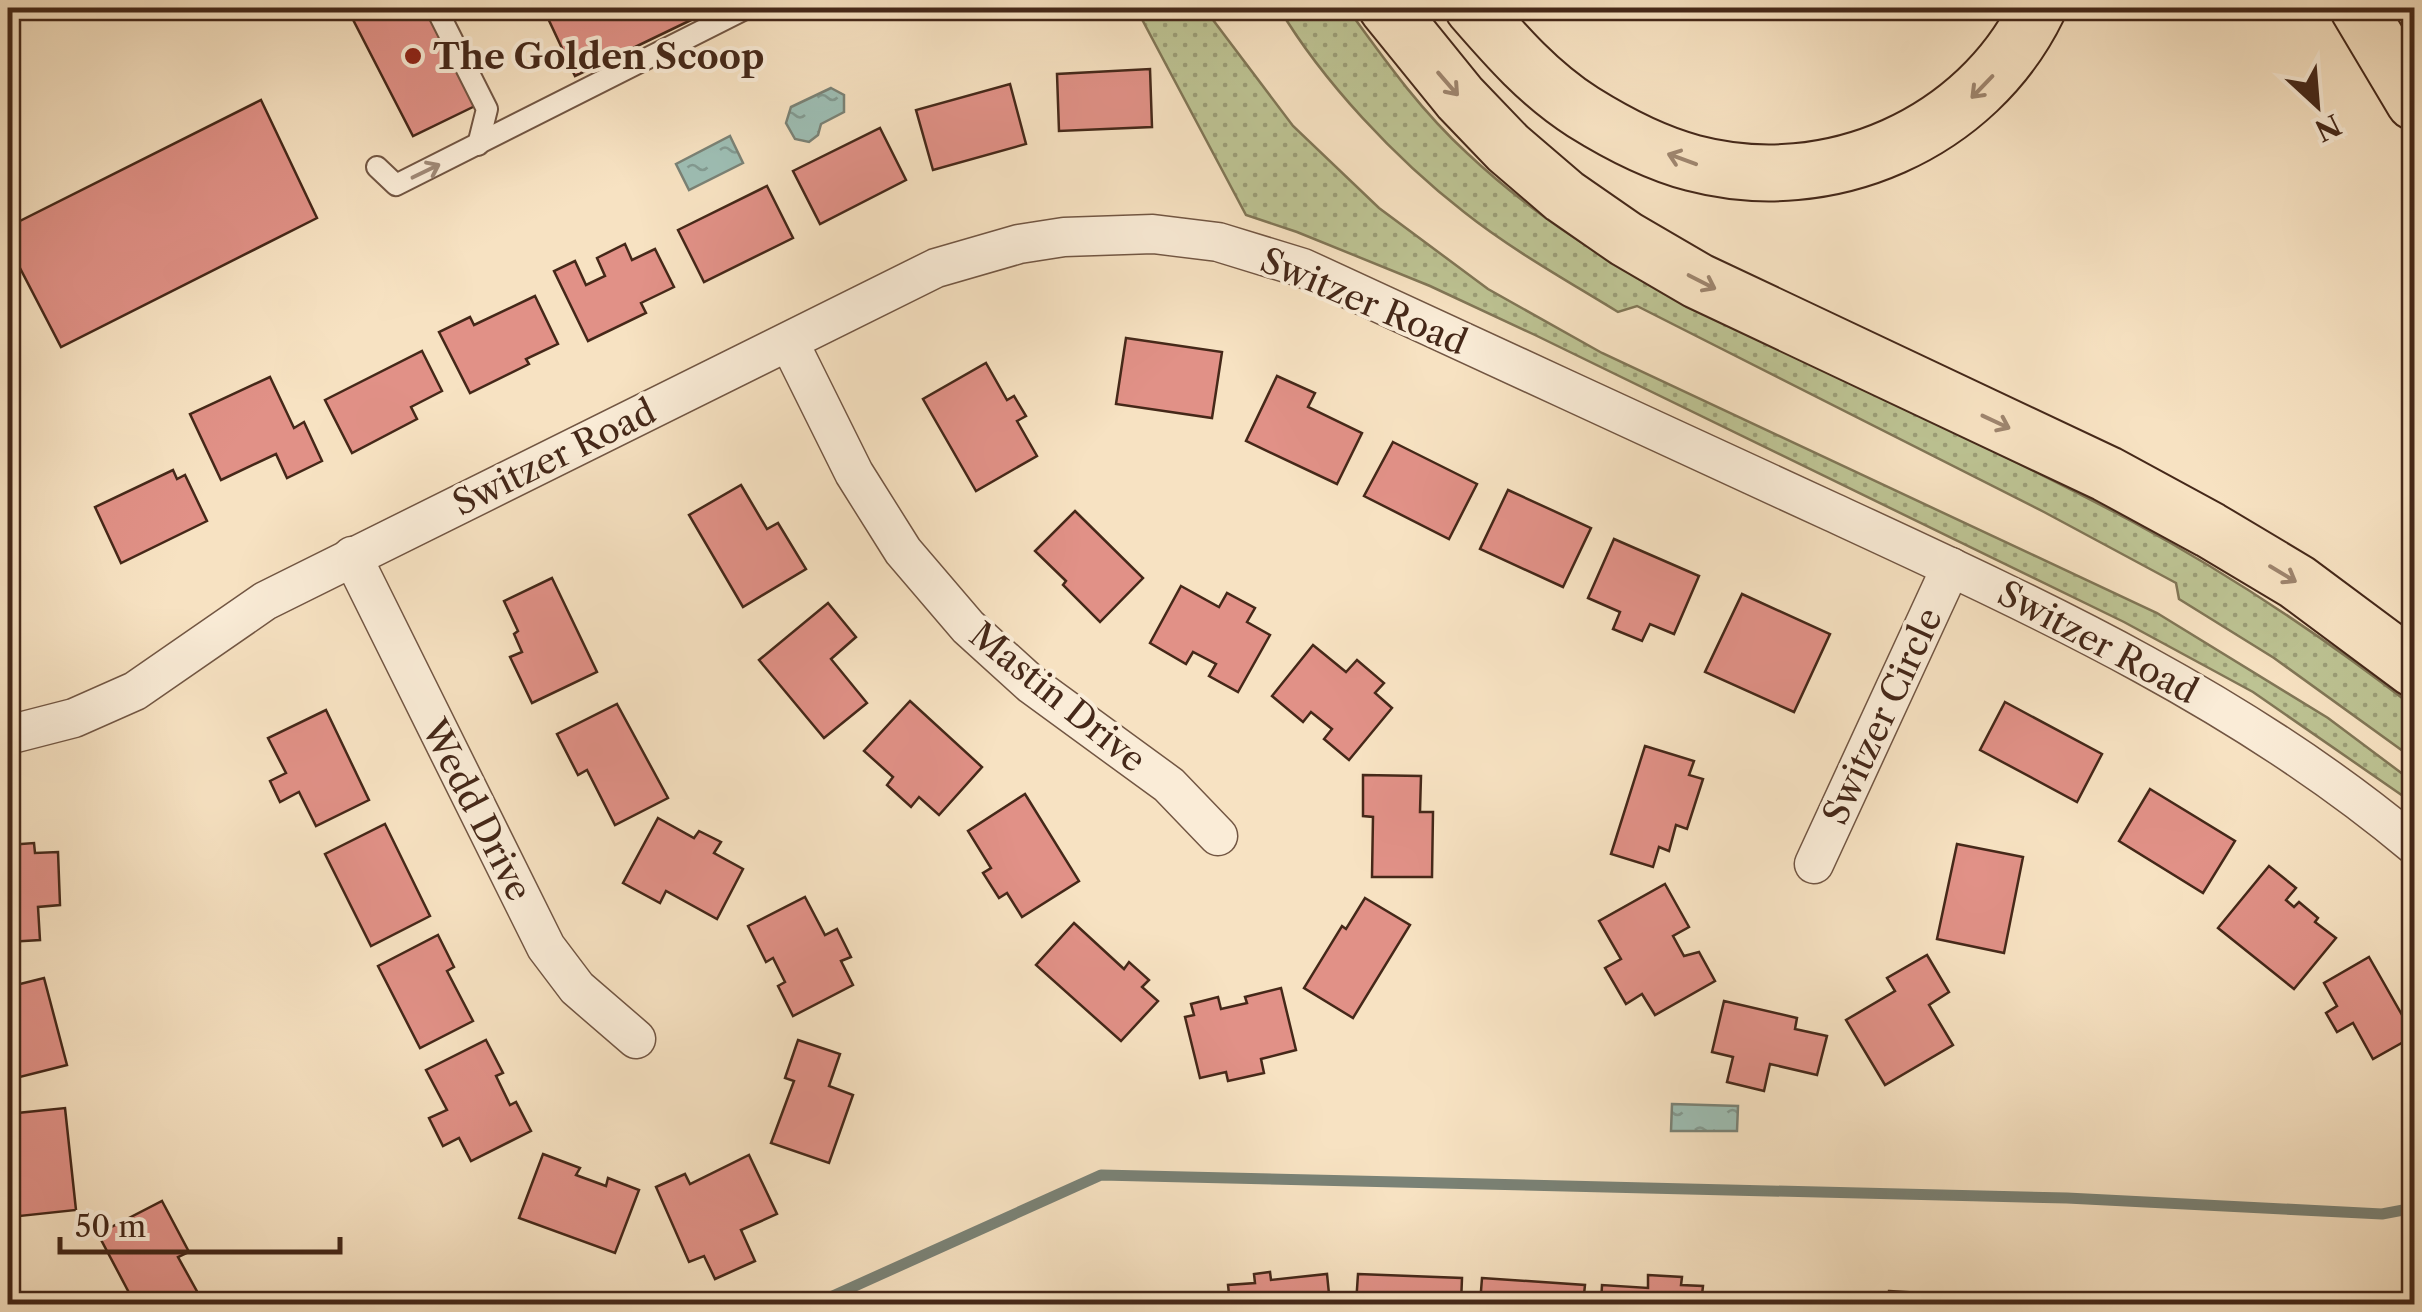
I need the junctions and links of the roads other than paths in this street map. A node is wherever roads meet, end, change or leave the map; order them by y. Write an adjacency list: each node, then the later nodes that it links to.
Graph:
1 (436, 8): 8 (lane)
2 (748, 8): 8 (lane)
3 (1387, 8): 13 (highway, one-way to 13)
4 (1473, 8): 5 (highway, one-way to 4)
5 (2038, 8)
6 (2358, 8): 7 (highway)
7 (2414, 102)
8 (478, 145): 9 (lane, one-way to 8)
9 (377, 167)
10 (789, 342): 11 (street, Switzer Road); 12 (street, Switzer Road); 15 (street, Mastin Drive)
11 (352, 556): 14 (street, Switzer Road); 18 (street, Wedd Drive)
12 (1951, 567): 16 (street, Switzer Road); 17 (street, Switzer Circle)
13 (2414, 669)
14 (8, 735)
15 (1218, 836)
16 (2414, 845)
17 (1814, 864)
18 (636, 1038)

